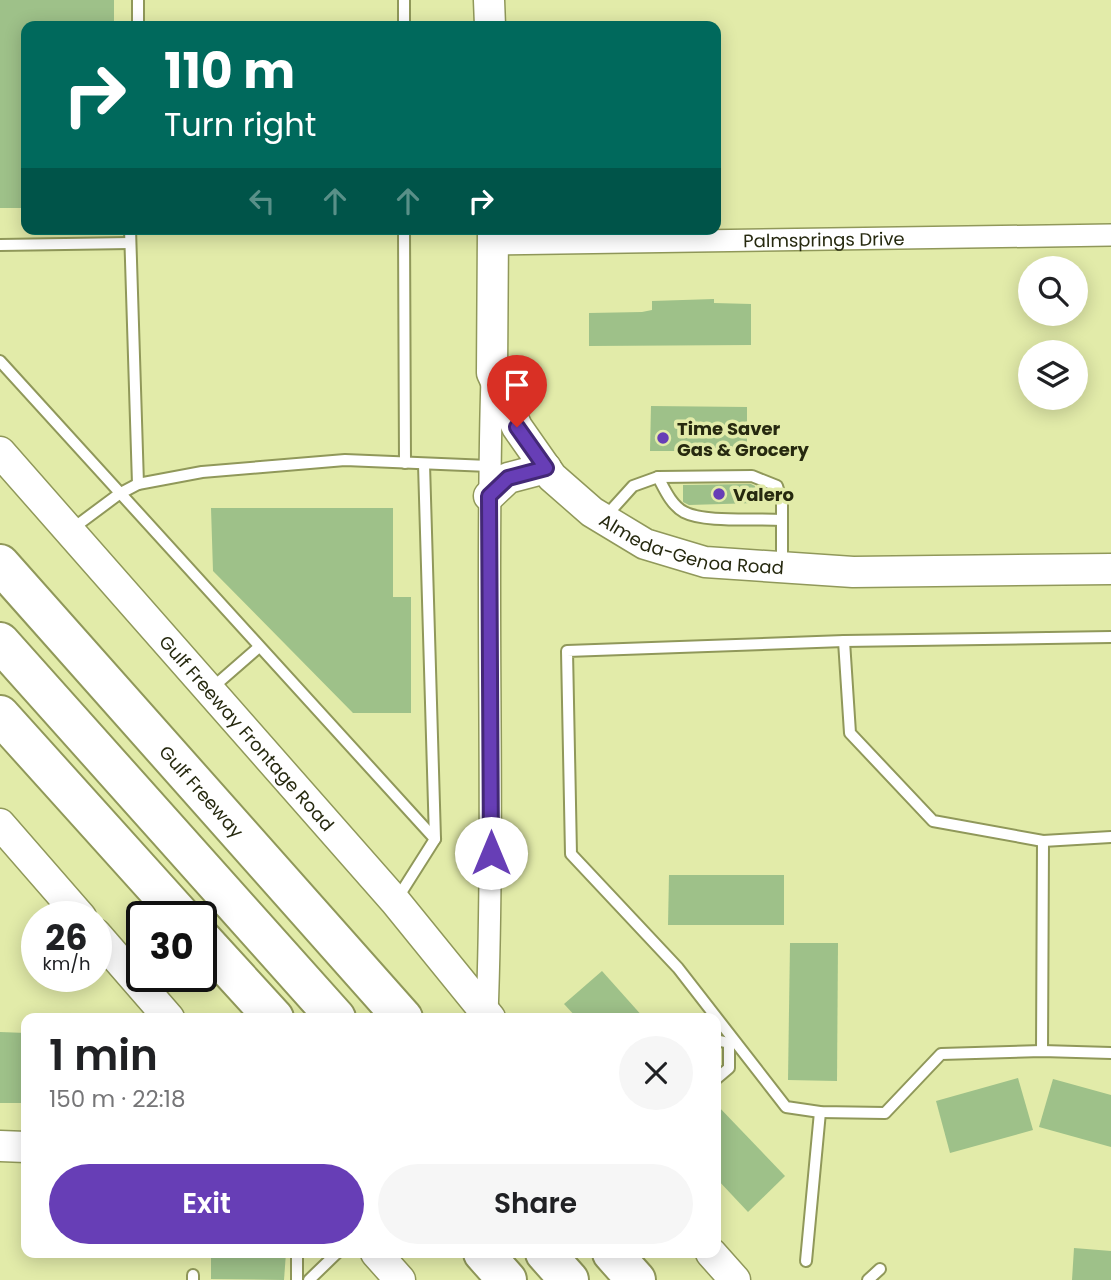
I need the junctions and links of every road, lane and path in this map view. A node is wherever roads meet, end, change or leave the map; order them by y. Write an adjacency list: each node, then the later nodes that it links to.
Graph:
1 (138, 0): 4 (lane)
2 (404, 0): 5 (lane)
3 (489, 0): 6 (main road)
4 (138, 21)
5 (404, 21)
6 (489, 21)
7 (130, 235): 11 (lane)
8 (404, 235): 16 (lane)
9 (1111, 235): 10 (street, Palmsprings Drive)
10 (493, 237): 14 (main road, Almeda-Genoa Road)
11 (130, 243): 12 (lane); 21 (lane)
12 (0, 244)
13 (0, 361): 22 (lane)
14 (492, 373): 18 (main road, Almeda-Genoa Road); 20 (street)
15 (0, 452): 25 (main road, Gulf Freeway Frontage Road)
16 (405, 463): 17 (lane); 21 (lane)
17 (424, 464): 20 (lane); 37 (lane)
18 (546, 468): 20 (main road); 23 (main road, Almeda-Genoa Road)
19 (657, 477): 23 (lane); 24 (lane); 24 (lane)
20 (489, 481): 49 (street)
21 (138, 484): 22 (lane)
22 (119, 494): 25 (lane); 32 (lane)
23 (603, 519): 27 (main road, Almeda-Genoa Road)
24 (782, 520): 27 (lane)
25 (70, 531): 33 (main road, Gulf Freeway Frontage Road)
26 (0, 564): 47 (highway, Gulf Freeway)
27 (782, 568): 28 (main road, Almeda-Genoa Road)
28 (1111, 569)
29 (1111, 637): 30 (lane)
30 (844, 641): 38 (lane); 50 (lane)
31 (0, 642): 46 (highway)
32 (259, 647): 33 (lane); 37 (lane)
33 (210, 690): 41 (main road, Gulf Freeway Frontage Road)
34 (0, 715): 40 (highway)
35 (0, 824): 39 (main road)
36 (1111, 837): 38 (lane)
37 (435, 839): 41 (lane)
38 (1043, 841): 54 (lane)
39 (67, 901)
40 (168, 901)
41 (395, 901): 48 (main road, Gulf Freeway Frontage Road)
42 (112, 952): 44 (main road)
43 (217, 956): 45 (highway)
44 (165, 1013)
45 (269, 1013)
46 (332, 1013)
47 (399, 1013)
48 (486, 1013)
49 (489, 1013)
50 (711, 1013)
51 (721, 1027): 53 (lane)
52 (721, 1040): 53 (lane)
53 (731, 1041): 56 (lane); 57 (lane)
54 (1042, 1051): 55 (lane); 57 (lane)
55 (1111, 1053)
56 (721, 1075)
57 (820, 1112): 67 (lane)
58 (0, 1146): 59 (main road)
59 (21, 1147)
60 (297, 1258): 69 (lane)
61 (332, 1258): 70 (lane)
62 (380, 1258): 71 (main road)
63 (487, 1258): 72 (highway)
64 (549, 1258): 73 (highway)
65 (616, 1258): 74 (highway)
66 (715, 1258): 75 (main road)
67 (806, 1261)
68 (880, 1269): 76 (lane)
69 (297, 1280)
70 (309, 1280)
71 (400, 1280)
72 (507, 1280)
73 (569, 1280)
74 (636, 1280)
75 (735, 1280)
76 (868, 1280)

